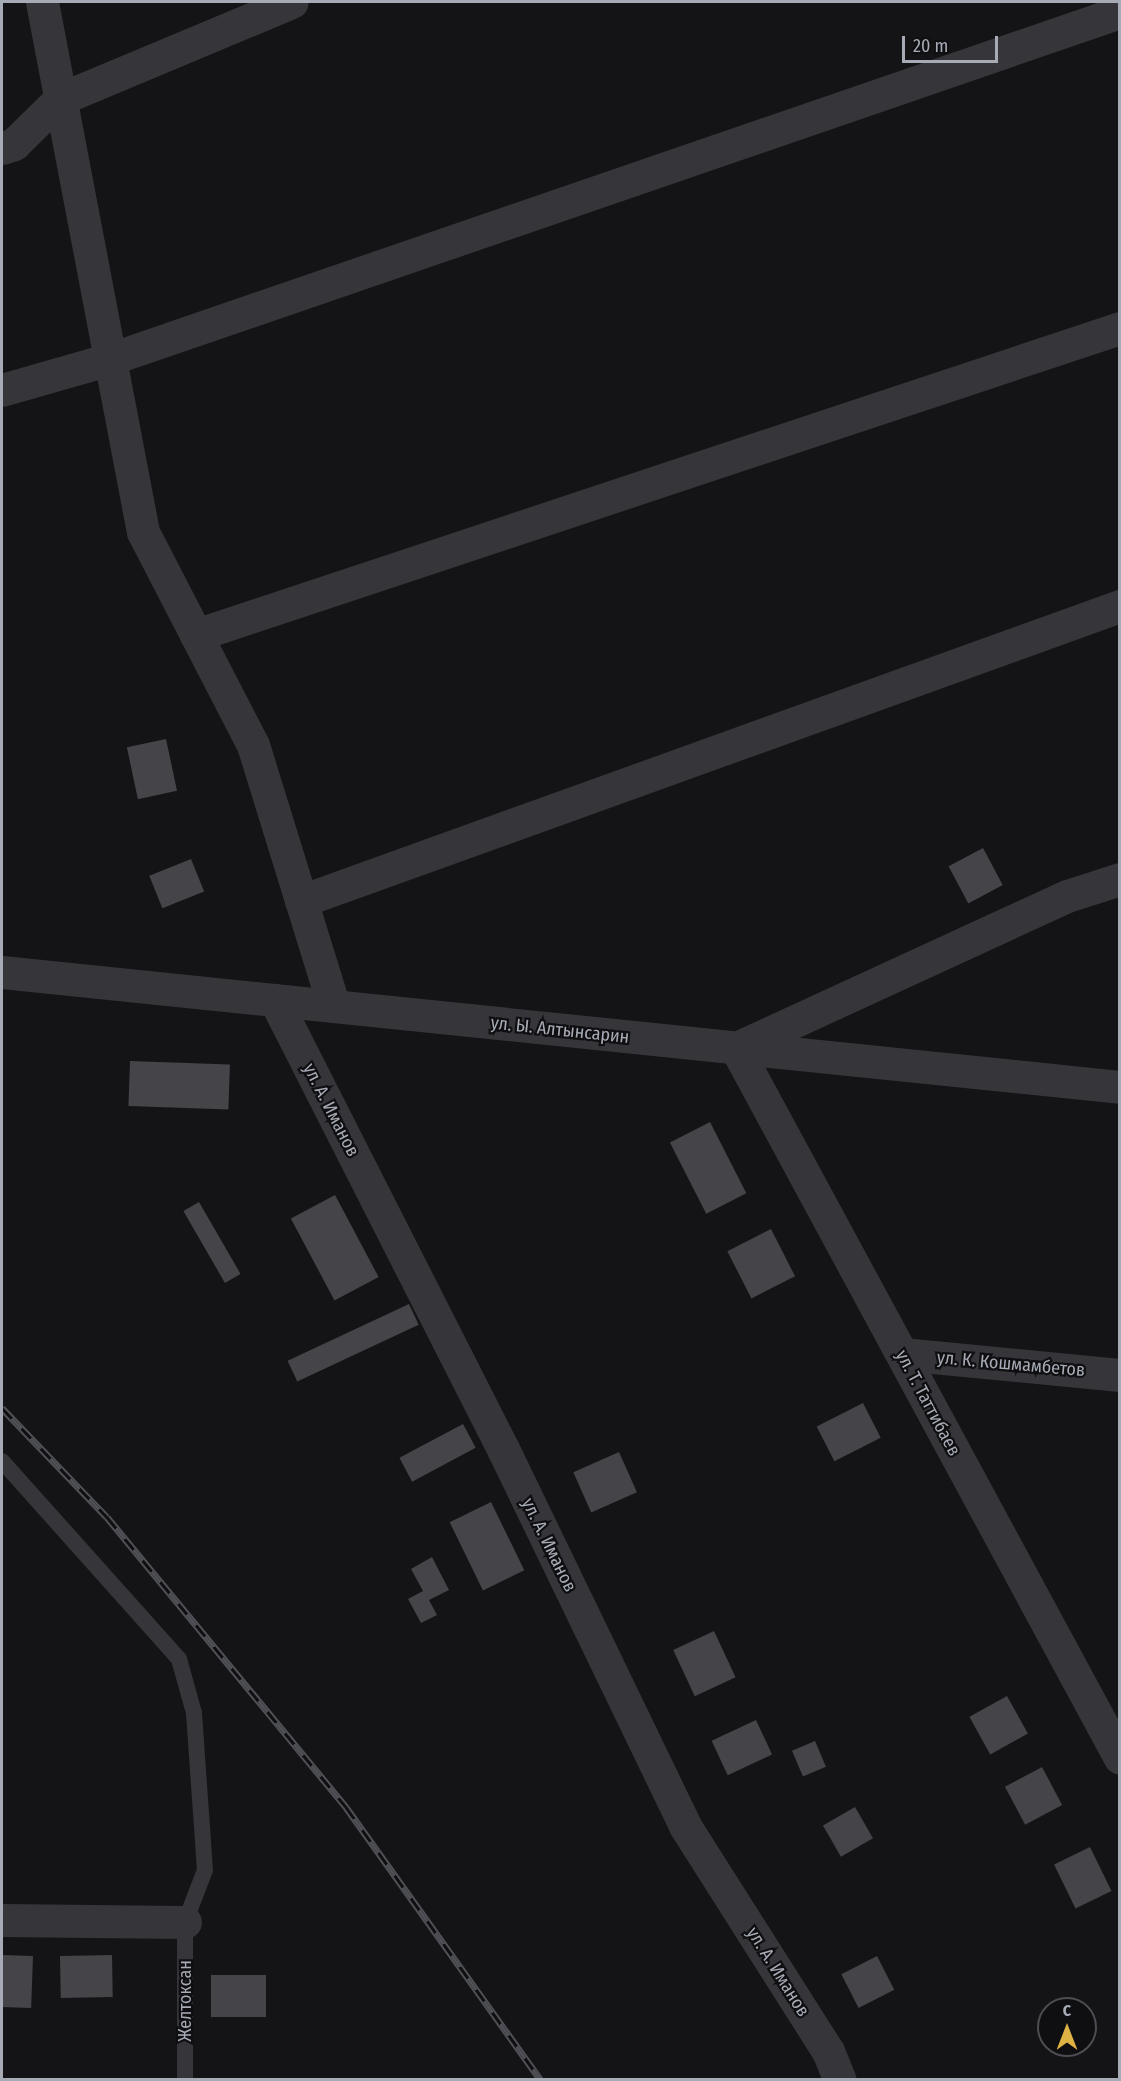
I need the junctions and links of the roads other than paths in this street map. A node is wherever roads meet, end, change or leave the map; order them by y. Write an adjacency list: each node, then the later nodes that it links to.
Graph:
1 (42, 2): 4 (street)
2 (292, 2): 4 (street)
3 (1119, 12): 7 (street)
4 (60, 99): 5 (street); 7 (street)
5 (2, 148)
6 (1119, 328): 10 (street)
7 (110, 358): 8 (street); 10 (street)
8 (2, 390)
9 (1119, 606): 12 (street)
10 (196, 634): 12 (street)
11 (1119, 879): 16 (street)
12 (301, 902): 15 (street)
13 (2, 972): 14 (street, ул. Ы. Алтынсарин)
14 (275, 1000): 15 (street, ул. Ы. Алтынсарин); 25 (street, ул. А. Иманов)
15 (333, 1006): 16 (street, ул. Ы. Алтынсарин)
16 (736, 1048): 17 (street, ул. Ы. Алтынсарин); 18 (street, ул. Т. Таттибаев)
17 (1119, 1087)
18 (902, 1354): 19 (street, ул. К. Кошмамбетов); 21 (street, ул. Т. Таттибаев)
19 (1119, 1375)
20 (2, 1461): 23 (lane)
21 (1119, 1758)
22 (2, 1920): 23 (street)
23 (185, 1922): 24 (lane, Желтоксан)
24 (185, 2079)
25 (840, 2079)

